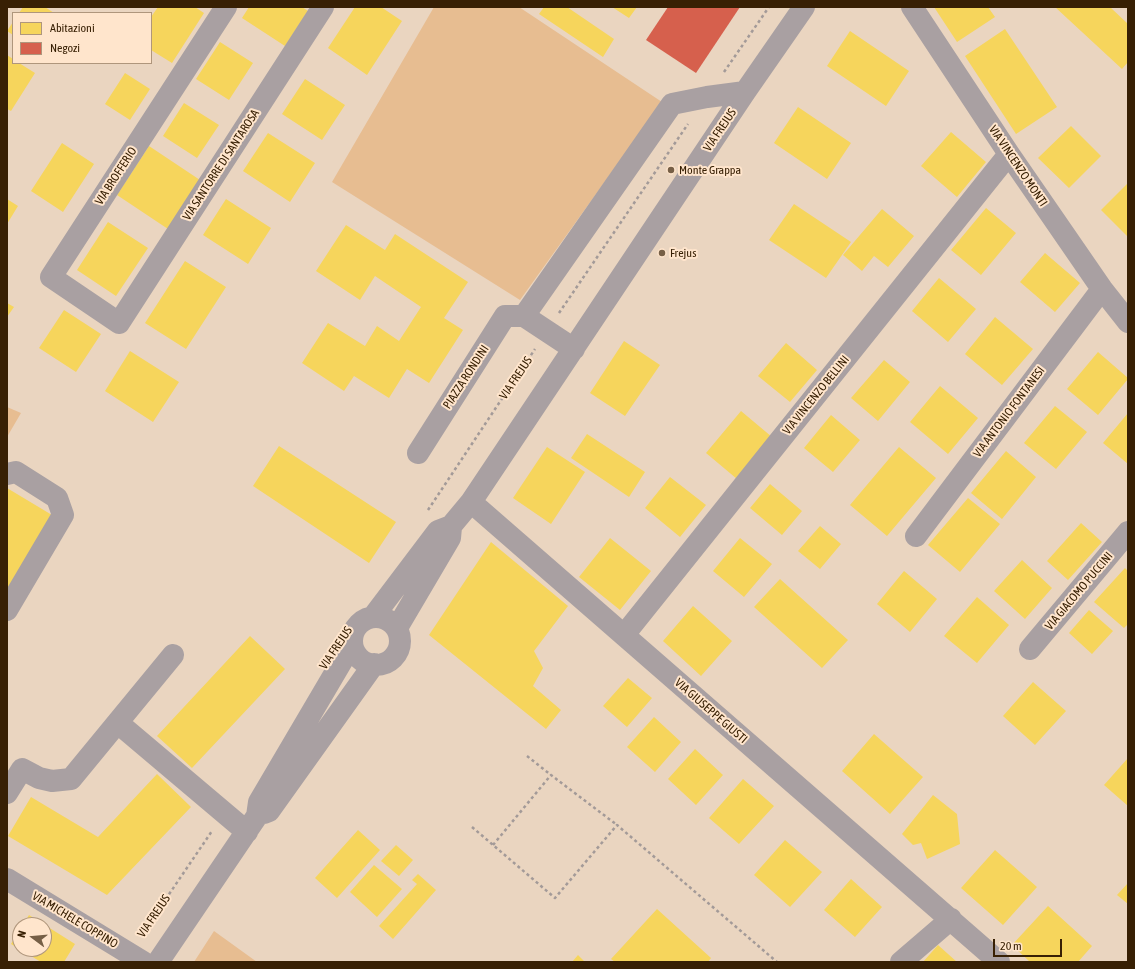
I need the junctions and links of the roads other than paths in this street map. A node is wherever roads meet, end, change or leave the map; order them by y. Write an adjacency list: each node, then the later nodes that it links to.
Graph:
1 (226, 7): 10 (street, VIA BROFFERIO)
2 (324, 7): 10 (street, VIA SANTORRE DI SANTAROSA)
3 (804, 7): 5 (street, VIA FREJUS)
4 (912, 7): 6 (street, VIA VINCENZO MONTI)
5 (745, 92): 8 (street, VIA FREJUS); 11 (street, VIA FREJUS)
6 (1009, 154): 7 (street, VIA VINCENZO MONTI); 21 (street, VIA VINCENZO BELLINI)
7 (1102, 289): 9 (street, VIA VINCENZO MONTI); 17 (street, VIA ANTONIO FONTANESI)
8 (524, 316): 11 (street); 12 (street, PIAZZA RONDINI)
9 (1128, 322)
10 (119, 323)
11 (574, 349): 14 (street, VIA FREJUS)
12 (418, 453)
13 (7, 474): 18 (street)
14 (471, 502): 15 (street, VIA FREJUS); 21 (street, VIA GIUSEPPE GIUSTI)
15 (451, 526): 19 (street, VIA FREJUS); 20 (street, VIA FREJUS)
16 (1128, 532): 23 (street, VIA GIACOMO PUCCINI)
17 (916, 536)
18 (7, 610)
19 (373, 617): 20 (street); 22 (street)
20 (397, 628): 25 (street)
21 (624, 635): 31 (street, VIA GIUSEPPE GIUSTI)
22 (352, 644): 25 (street); 29 (street, VIA FREJUS)
23 (1030, 649)
24 (173, 655): 26 (street)
25 (374, 664): 29 (street, VIA FREJUS)
26 (118, 723): 27 (street); 29 (street)
27 (14, 765): 28 (street)
28 (7, 793)
29 (252, 824): 33 (street, VIA FREJUS)
30 (7, 879): 32 (street, VIA MICHELE COPPINO)
31 (951, 919): 34 (street); 35 (street, VIA GIUSEPPE GIUSTI)
32 (136, 957)
33 (158, 962)
34 (901, 962)
35 (998, 962)

